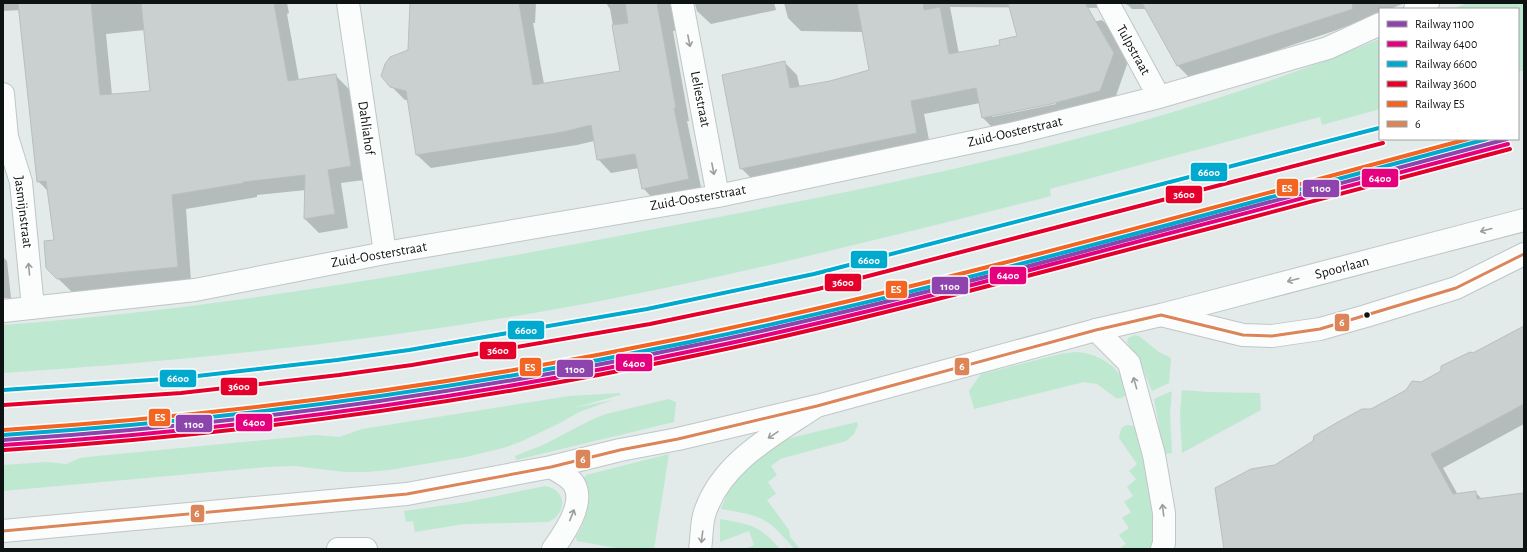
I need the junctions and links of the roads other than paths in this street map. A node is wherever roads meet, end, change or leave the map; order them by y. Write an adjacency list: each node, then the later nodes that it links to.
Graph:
1 (348, 3): 11 (street, Dahliahof)
2 (682, 3): 9 (street, Leliestraat, one-way to 9)
3 (1108, 3): 8 (street, Tulpstraat)
4 (1428, 3): 5 (street)
5 (1417, 8)
6 (1379, 24): 8 (street, Zuid-Oosterstraat)
7 (3, 94): 13 (street, Jasmijnstraat, one-way to 7)
8 (1159, 97): 9 (street, Zuid-Oosterstraat)
9 (718, 196): 11 (street, Zuid-Oosterstraat)
10 (1524, 220): 15 (street, Spoorlaan, one-way to 15)
11 (385, 253): 13 (street, Zuid-Oosterstraat)
12 (1524, 254): 15 (street, Spoorlaan)
13 (33, 308): 14 (street, Zuid-Oosterstraat)
14 (3, 311)
15 (1161, 315): 16 (street, Spoorlaan)
16 (1096, 330): 17 (street, Spoorlaan); 24 (street, one-way to 16)
17 (817, 406): 18 (street, Spoorlaan); 23 (street, one-way to 23)
18 (551, 467): 19 (street, Spoorlaan); 22 (street, one-way to 18)
19 (3, 531)
20 (338, 549): 21 (street)
21 (366, 549)
22 (553, 549)
23 (700, 549)
24 (1162, 549)

